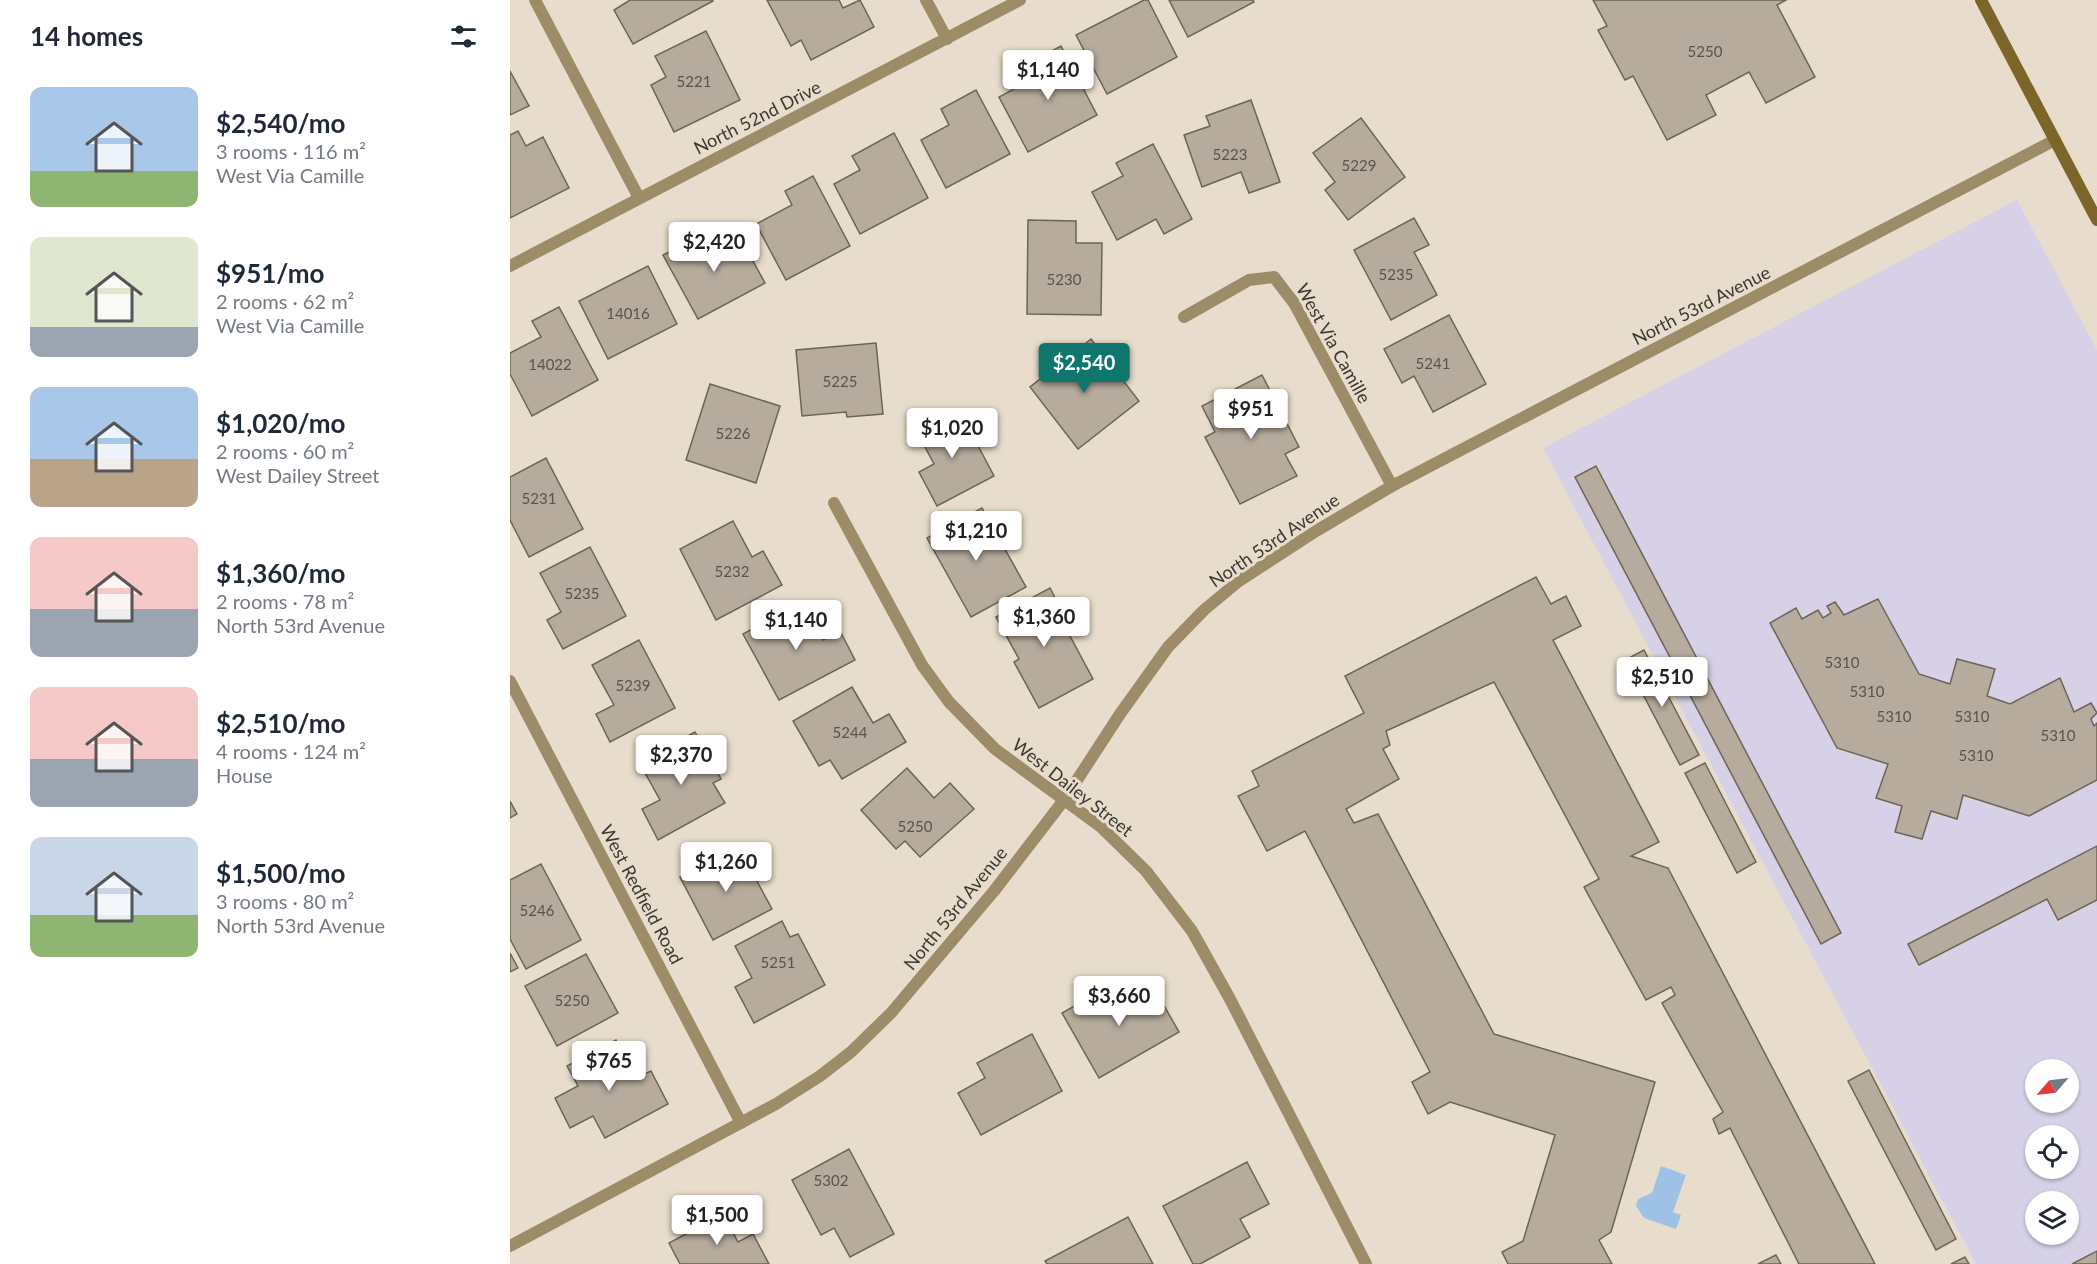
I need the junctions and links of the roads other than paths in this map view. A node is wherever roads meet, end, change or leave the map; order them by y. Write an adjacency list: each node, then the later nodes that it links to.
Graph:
1 (535, 0): 7 (street)
2 (926, 0): 5 (street)
3 (1020, 0): 5 (street, North 52nd Drive)
4 (1981, 0): 6 (main road)
5 (948, 39): 7 (street, North 52nd Drive)
6 (2055, 140): 8 (main road); 11 (street, North 53rd Avenue)
7 (639, 198): 9 (street, North 52nd Drive)
8 (2097, 220)
9 (510, 266)
10 (1184, 317): 11 (street, West Via Camille)
11 (1392, 486): 14 (street, North 53rd Avenue)
12 (834, 503): 14 (street, West Dailey Street)
13 (510, 681): 15 (street, West Redfield Road)
14 (1064, 800): 15 (street, North 53rd Avenue); 17 (street, West Dailey Street)
15 (741, 1123): 16 (street, North 53rd Avenue)
16 (510, 1246)
17 (1366, 1264)

